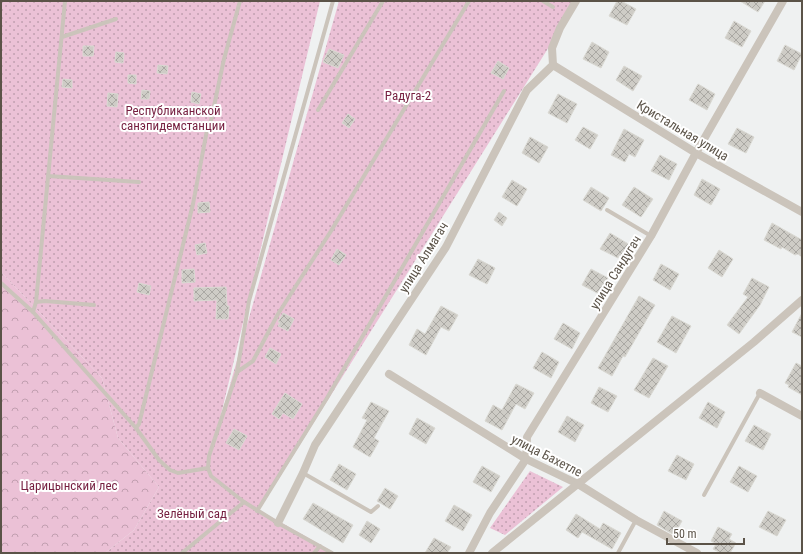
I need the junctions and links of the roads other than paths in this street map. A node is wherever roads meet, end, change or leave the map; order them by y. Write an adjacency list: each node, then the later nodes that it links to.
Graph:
1 (65, 1): 11 (lane)
2 (240, 1): 30 (lane)
3 (333, 1): 26 (lane)
4 (383, 1): 14 (lane)
5 (470, 1): 26 (lane)
6 (543, 1): 9 (lane)
7 (576, 1): 12 (street)
8 (783, 1): 15 (street, улица Сандугач)
9 (553, 7)
10 (116, 19): 11 (lane)
11 (62, 36): 16 (lane)
12 (552, 65): 15 (street, Кристальная улица); 33 (street, улица Алмагач)
13 (504, 91): 38 (lane)
14 (318, 110)
15 (696, 153): 19 (street, Кристальная улица); 20 (street, улица Сандугач)
16 (48, 176): 17 (lane); 23 (lane)
17 (139, 182)
18 (607, 210): 20 (lane)
19 (802, 212)
20 (652, 236): 31 (street, улица Сандугач)
21 (1, 283): 25 (lane)
22 (802, 300): 34 (street)
23 (36, 302): 24 (lane); 25 (lane)
24 (94, 305)
25 (33, 312): 30 (lane)
26 (236, 372): 32 (lane)
27 (389, 374): 31 (street, улица Бахетле)
28 (760, 393): 29 (street); 35 (lane)
29 (802, 416)
30 (136, 428): 32 (lane)
31 (526, 459): 34 (street, улица Бахетле); 45 (street)
32 (208, 468): 36 (lane)
33 (302, 474): 37 (lane); 40 (street, улица Алмагач)
34 (578, 484): 39 (street, улица Бахетле); 46 (street)
35 (704, 495)
36 (244, 502): 38 (lane); 42 (lane)
37 (378, 506)
38 (257, 511): 40 (lane)
39 (636, 520): 47 (lane); 48 (street, улица Бахетле)
40 (278, 523): 41 (lane)
41 (320, 546): 43 (lane); 44 (lane)
42 (182, 553)
43 (314, 553)
44 (332, 553)
45 (469, 553)
46 (492, 553)
47 (618, 553)
48 (697, 553)

